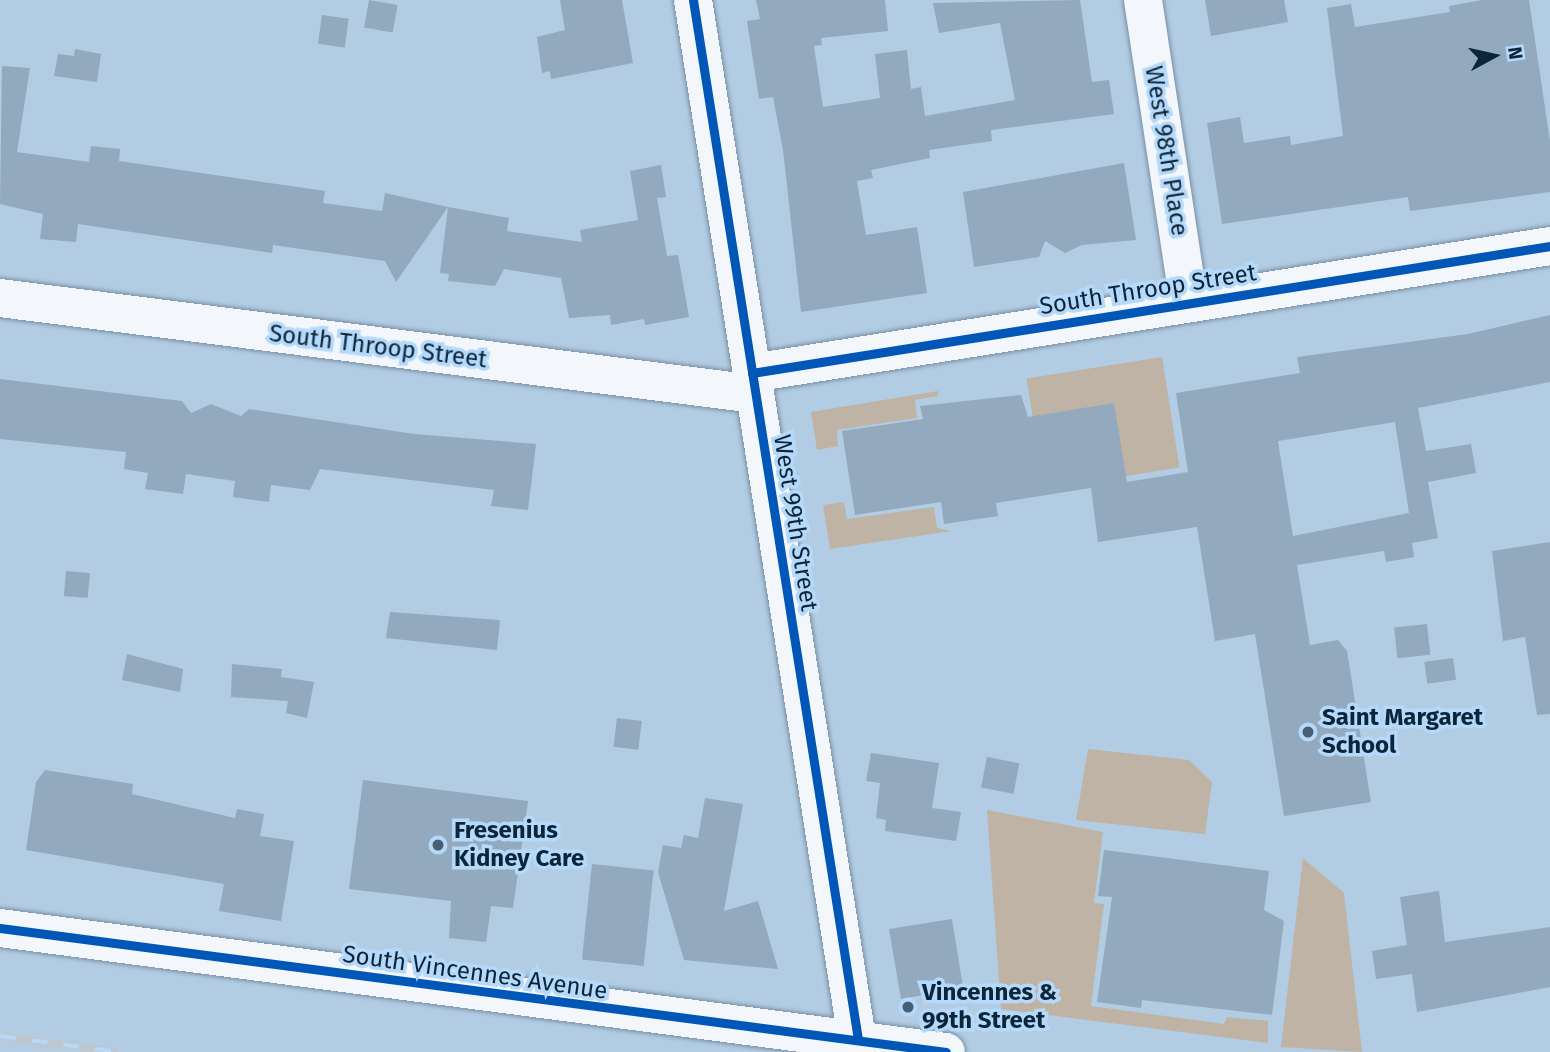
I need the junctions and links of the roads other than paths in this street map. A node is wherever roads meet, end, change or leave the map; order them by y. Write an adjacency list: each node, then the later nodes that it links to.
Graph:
1 (692, 0): 6 (street, West 99th Street)
2 (1143, 0): 5 (street, West 98th Place)
3 (1550, 246): 5 (street, South Throop Street)
4 (0, 298): 6 (street, South Throop Street)
5 (1189, 303): 6 (street, South Throop Street)
6 (754, 384): 8 (street, West 99th Street)
7 (0, 928): 8 (street, South Vincennes Avenue)
8 (859, 1046): 9 (street, South Vincennes Avenue)
9 (946, 1052)

